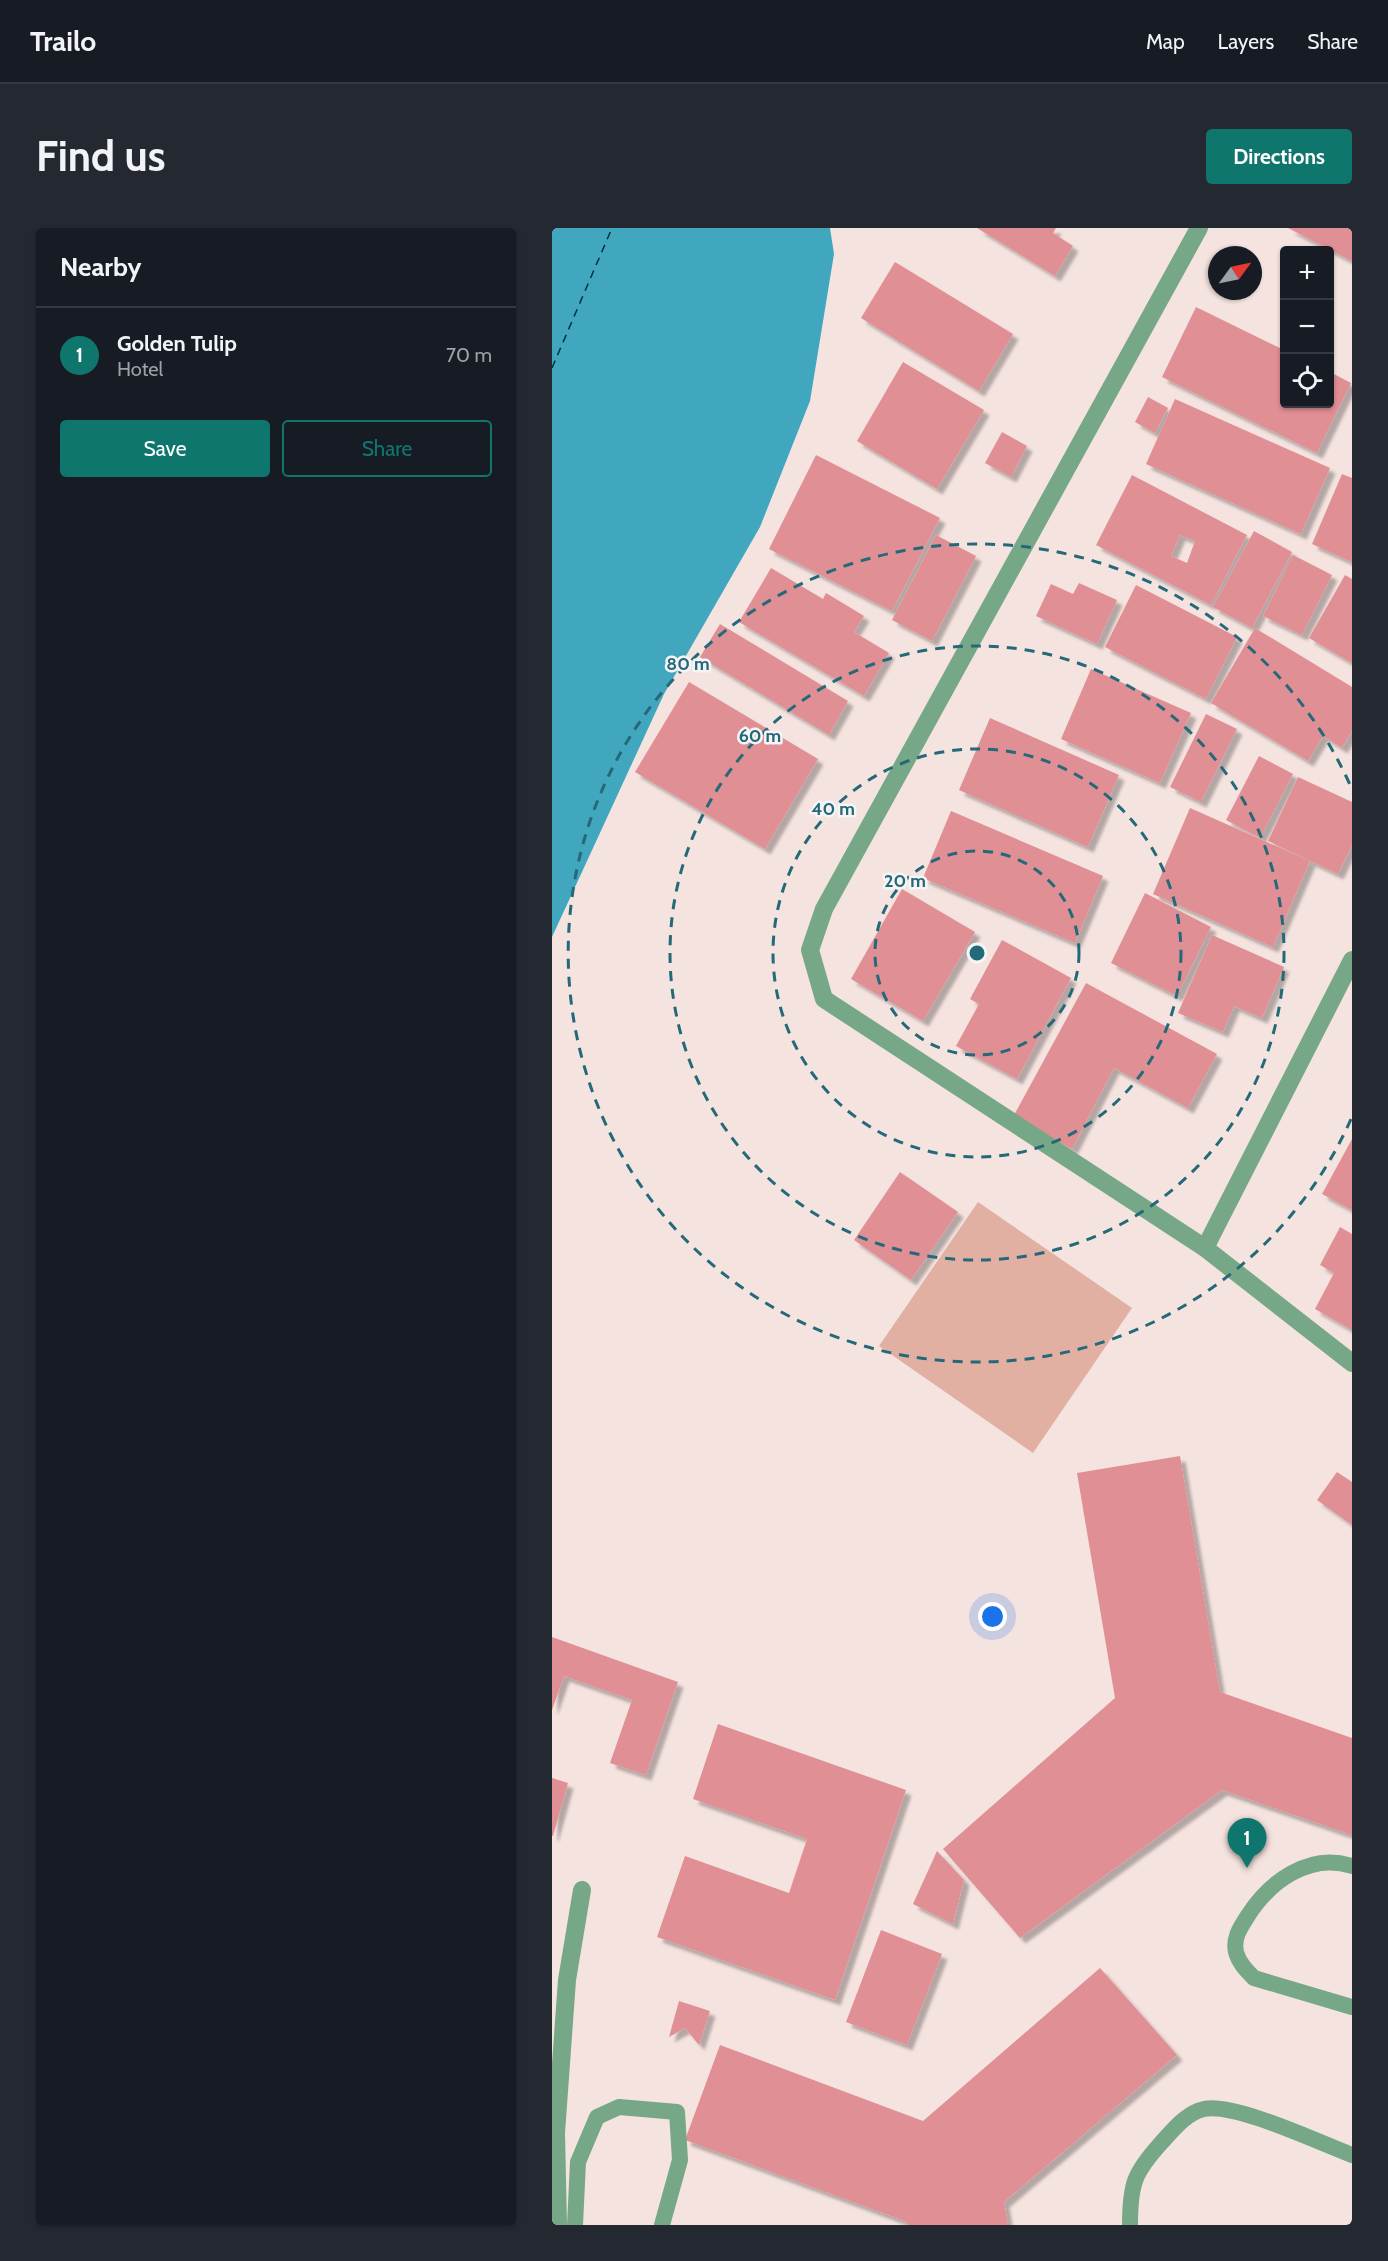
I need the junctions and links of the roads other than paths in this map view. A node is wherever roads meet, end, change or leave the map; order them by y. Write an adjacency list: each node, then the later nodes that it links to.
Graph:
1 (1199, 228): 3 (street)
2 (1352, 960): 3 (street)
3 (1205, 1248): 4 (street)
4 (1352, 1363)
5 (1352, 1866): 7 (lane)
6 (582, 1890): 9 (street)
7 (1352, 2007)
8 (1352, 2155): 12 (lane)
9 (558, 2225)
10 (574, 2225): 11 (lane)
11 (662, 2225)
12 (1130, 2225)

